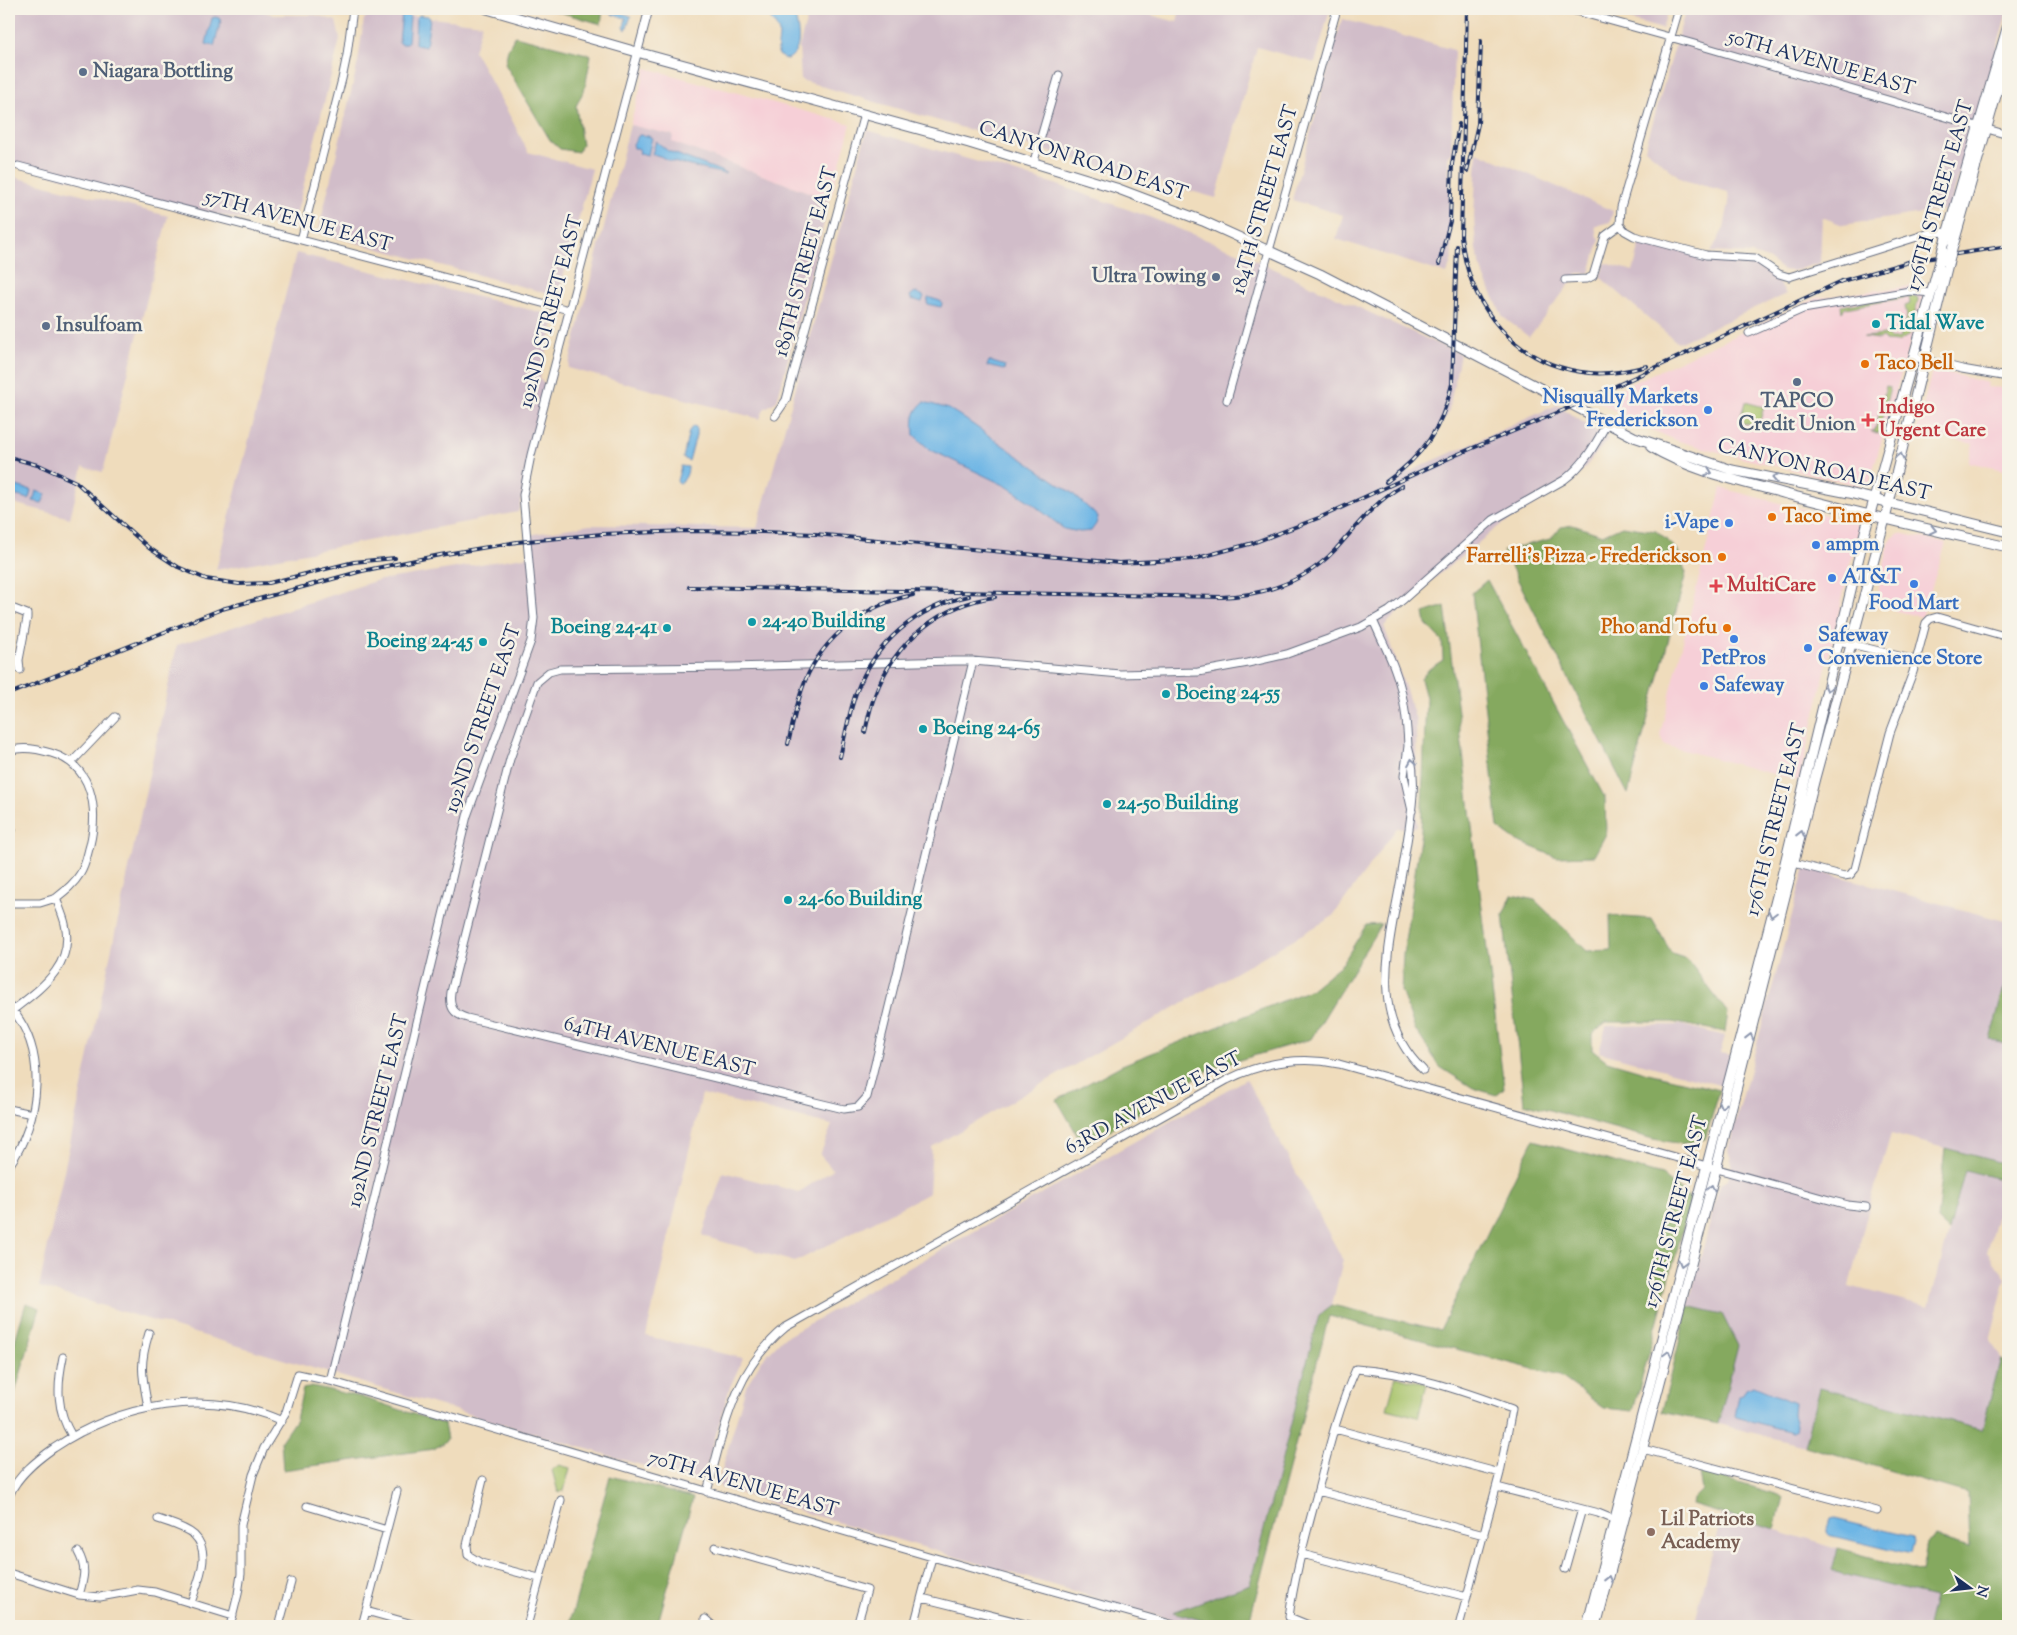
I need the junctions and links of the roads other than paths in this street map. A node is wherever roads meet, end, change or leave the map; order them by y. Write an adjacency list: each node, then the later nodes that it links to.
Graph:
1 (353, 9): 19 (street)
2 (487, 9): 9 (main road, CANYON ROAD EAST)
3 (649, 9): 9 (street, 192ND STREET EAST)
4 (1337, 9): 21 (street, 184TH STREET EAST)
5 (1568, 9): 8 (street, 50TH AVENUE EAST)
6 (1679, 9): 8 (street)
7 (2008, 25): 13 (main road, 176TH STREET EAST)
8 (1671, 37): 13 (street, 50TH AVENUE EAST); 17 (street)
9 (637, 52): 12 (main road, CANYON ROAD EAST); 25 (street, 192ND STREET EAST)
10 (2008, 54): 13 (main road, 176TH STREET EAST)
11 (1059, 75): 15 (street)
12 (864, 114): 15 (main road, CANYON ROAD EAST); 31 (street, 189TH STREET EAST)
13 (1982, 128): 14 (street, 50TH AVENUE EAST); 18 (main road, 176TH STREET EAST); 20 (main road, 176TH STREET EAST)
14 (2008, 135)
15 (1034, 162): 21 (main road, CANYON ROAD EAST)
16 (18, 166): 19 (street, 57TH AVENUE EAST)
17 (1620, 225): 18 (street); 23 (street)
18 (1948, 232): 20 (main road, 176TH STREET EAST)
19 (301, 240): 25 (street, 57TH AVENUE EAST)
20 (1948, 247): 22 (main road, 176TH STREET EAST, bridge)
21 (1268, 250): 30 (street, 184TH STREET EAST); 32 (main road, CANYON ROAD EAST)
22 (1943, 265): 24 (main road, 176TH STREET EAST); 28 (main road, 176TH STREET EAST)
23 (1565, 280)
24 (1931, 293): 26 (street); 27 (main road, 176TH STREET EAST)
25 (569, 310): 69 (street, 192ND STREET EAST)
26 (1749, 333)
27 (1914, 357): 28 (street); 34 (main road, 176TH STREET EAST)
28 (1925, 360): 29 (street); 35 (main road, 176TH STREET EAST, one-way to 28)
29 (2008, 377)
30 (1227, 400)
31 (775, 416)
32 (1606, 423): 33 (main road, CANYON ROAD EAST); 41 (street)
33 (1634, 436): 34 (main road, CANYON ROAD EAST, one-way to 33); 36 (main road, CANYON ROAD EAST, one-way to 36)
34 (1874, 500): 35 (main road, CANYON ROAD EAST); 36 (main road, 176TH STREET EAST)
35 (1889, 504): 37 (main road, 176TH STREET EAST); 38 (main road, CANYON ROAD EAST)
36 (1870, 515): 37 (main road, CANYON ROAD EAST); 43 (main road, 176TH STREET EAST)
37 (1885, 519): 39 (main road, CANYON ROAD EAST, one-way to 39); 44 (main road, 176TH STREET EAST)
38 (2008, 532)
39 (2008, 547)
40 (9, 607): 47 (street)
41 (1373, 620): 46 (street); 58 (street)
42 (2008, 636): 45 (street)
43 (1839, 641): 44 (street); 51 (main road, 176TH STREET EAST, one-way to 51)
44 (1850, 644): 45 (street); 52 (main road, 176TH STREET EAST, one-way to 44)
45 (1915, 660): 52 (street)
46 (973, 662): 46 (street, 64TH AVENUE EAST)
47 (20, 670)
48 (115, 717): 50 (street)
49 (9, 751): 50 (street)
50 (72, 762): 53 (street)
51 (1787, 855): 54 (main road); 57 (main road, 176TH STREET EAST, one-way to 57)
52 (1794, 863): 54 (main road, 176TH STREET EAST)
53 (56, 898): 55 (street); 56 (street)
54 (1786, 898): 59 (main road, 176TH STREET EAST, one-way to 54)
55 (9, 903)
56 (11, 1008): 61 (street)
57 (1736, 1052): 59 (main road); 63 (main road, 176TH STREET EAST, one-way to 63)
58 (1423, 1070)
59 (1737, 1088): 64 (main road, 176TH STREET EAST)
60 (9, 1109): 61 (street)
61 (32, 1114): 62 (street)
62 (9, 1166)
63 (1707, 1166): 64 (street, 63RD AVENUE EAST); 68 (main road, 176TH STREET EAST, one-way to 68); 81 (street, 63RD AVENUE EAST)
64 (1716, 1168): 65 (street, 63RD AVENUE EAST); 71 (main road, 176TH STREET EAST, one-way to 64)
65 (1866, 1207)
66 (149, 1333): 70 (street)
67 (63, 1357): 74 (street)
68 (1652, 1377): 71 (main road); 88 (main road, 176TH STREET EAST)
69 (330, 1381): 72 (street, 70TH AVENUE EAST); 81 (street, 70TH AVENUE EAST)
70 (148, 1407): 72 (street); 74 (street)
71 (1653, 1412): 75 (main road, 176TH STREET EAST)
72 (282, 1421): 104 (street)
73 (1335, 1430): 76 (street); 76 (street); 80 (street)
74 (72, 1436): 82 (street)
75 (1643, 1449): 86 (street); 120 (main road, 176TH STREET EAST, one-way to 75)
76 (1500, 1473): 78 (street)
77 (483, 1480): 97 (street)
78 (1497, 1487): 85 (street); 90 (street)
79 (397, 1491): 89 (street)
80 (1318, 1491): 90 (street); 93 (street)
81 (707, 1492): 94 (street, 70TH AVENUE EAST)
82 (10, 1494)
83 (561, 1500): 97 (street)
84 (307, 1506): 89 (street)
85 (1582, 1509): 88 (street); 95 (street)
86 (1877, 1511)
87 (158, 1519): 102 (street)
88 (1615, 1520): 119 (main road, 176TH STREET EAST)
89 (387, 1530): 103 (street)
90 (1484, 1535): 100 (street)
91 (715, 1547): 113 (street)
92 (78, 1552): 99 (street)
93 (1302, 1554): 100 (street); 117 (street)
94 (932, 1557): 101 (street); 106 (street, 70TH AVENUE EAST)
95 (1565, 1569)
96 (9, 1573): 99 (street)
97 (539, 1578): 111 (street)
98 (291, 1582): 108 (street)
99 (79, 1595): 102 (street)
100 (1467, 1597): 118 (street)
101 (922, 1598): 114 (street); 115 (street)
102 (191, 1603): 104 (street)
103 (366, 1611): 109 (street); 110 (street)
104 (233, 1616): 107 (street)
105 (705, 1619): 112 (street)
106 (1166, 1624): 116 (street, 70TH AVENUE EAST)
107 (230, 1626)
108 (279, 1626)
109 (362, 1626)
110 (420, 1626)
111 (527, 1626)
112 (713, 1626)
113 (857, 1626)
114 (914, 1626)
115 (1034, 1626)
116 (1178, 1626)
117 (1311, 1626)
118 (1459, 1626)
119 (1587, 1626)
120 (1596, 1626)

